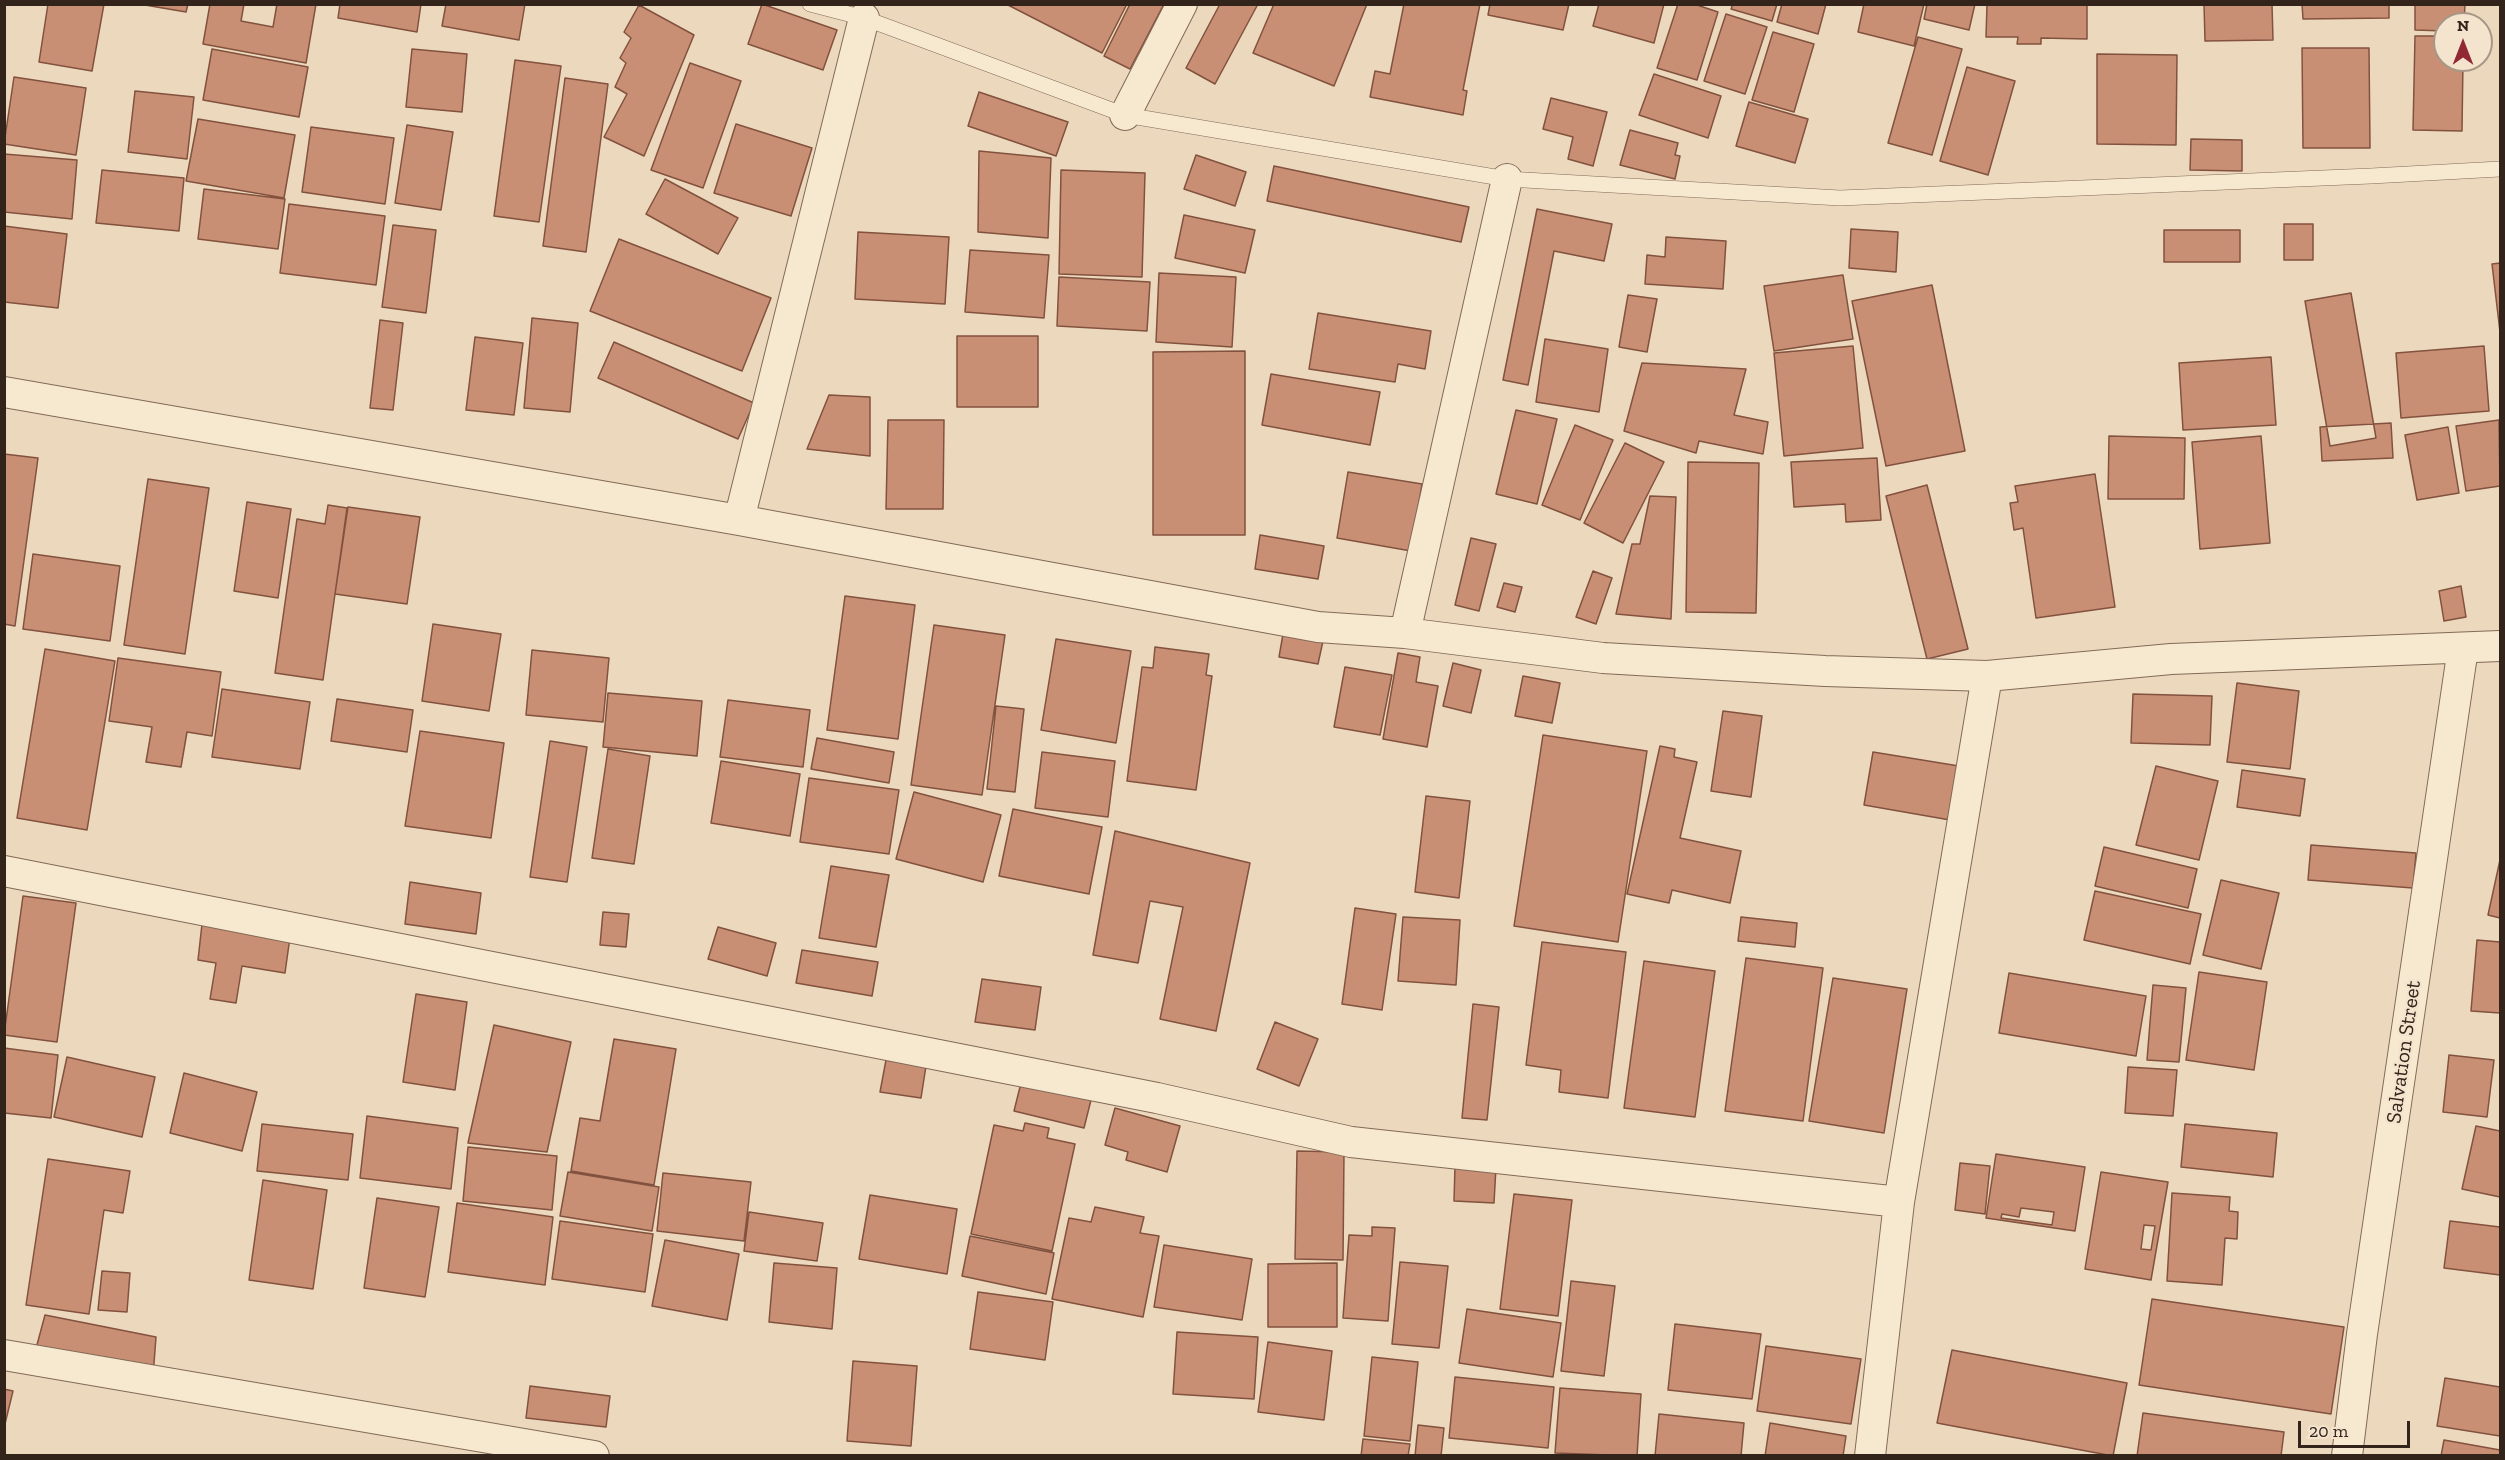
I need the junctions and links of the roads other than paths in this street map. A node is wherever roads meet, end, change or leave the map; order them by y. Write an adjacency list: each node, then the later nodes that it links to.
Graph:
1 (810, 4): 3 (lane)
2 (1182, 4): 4 (street)
3 (864, 18): 4 (lane); 8 (street)
4 (1125, 115): 6 (lane)
5 (2500, 169): 6 (lane)
6 (1507, 180): 9 (street)
7 (4, 392): 8 (street)
8 (739, 520): 9 (street)
9 (1405, 633): 12 (street)
10 (2500, 646): 11 (street)
11 (2463, 648): 12 (street); 18 (street, Salvation Street)
12 (1987, 676): 14 (street)
13 (4, 871): 14 (street)
14 (1899, 1202): 17 (street)
15 (4, 1355): 16 (street)
16 (594, 1455)
17 (1870, 1455)
18 (2347, 1455)

